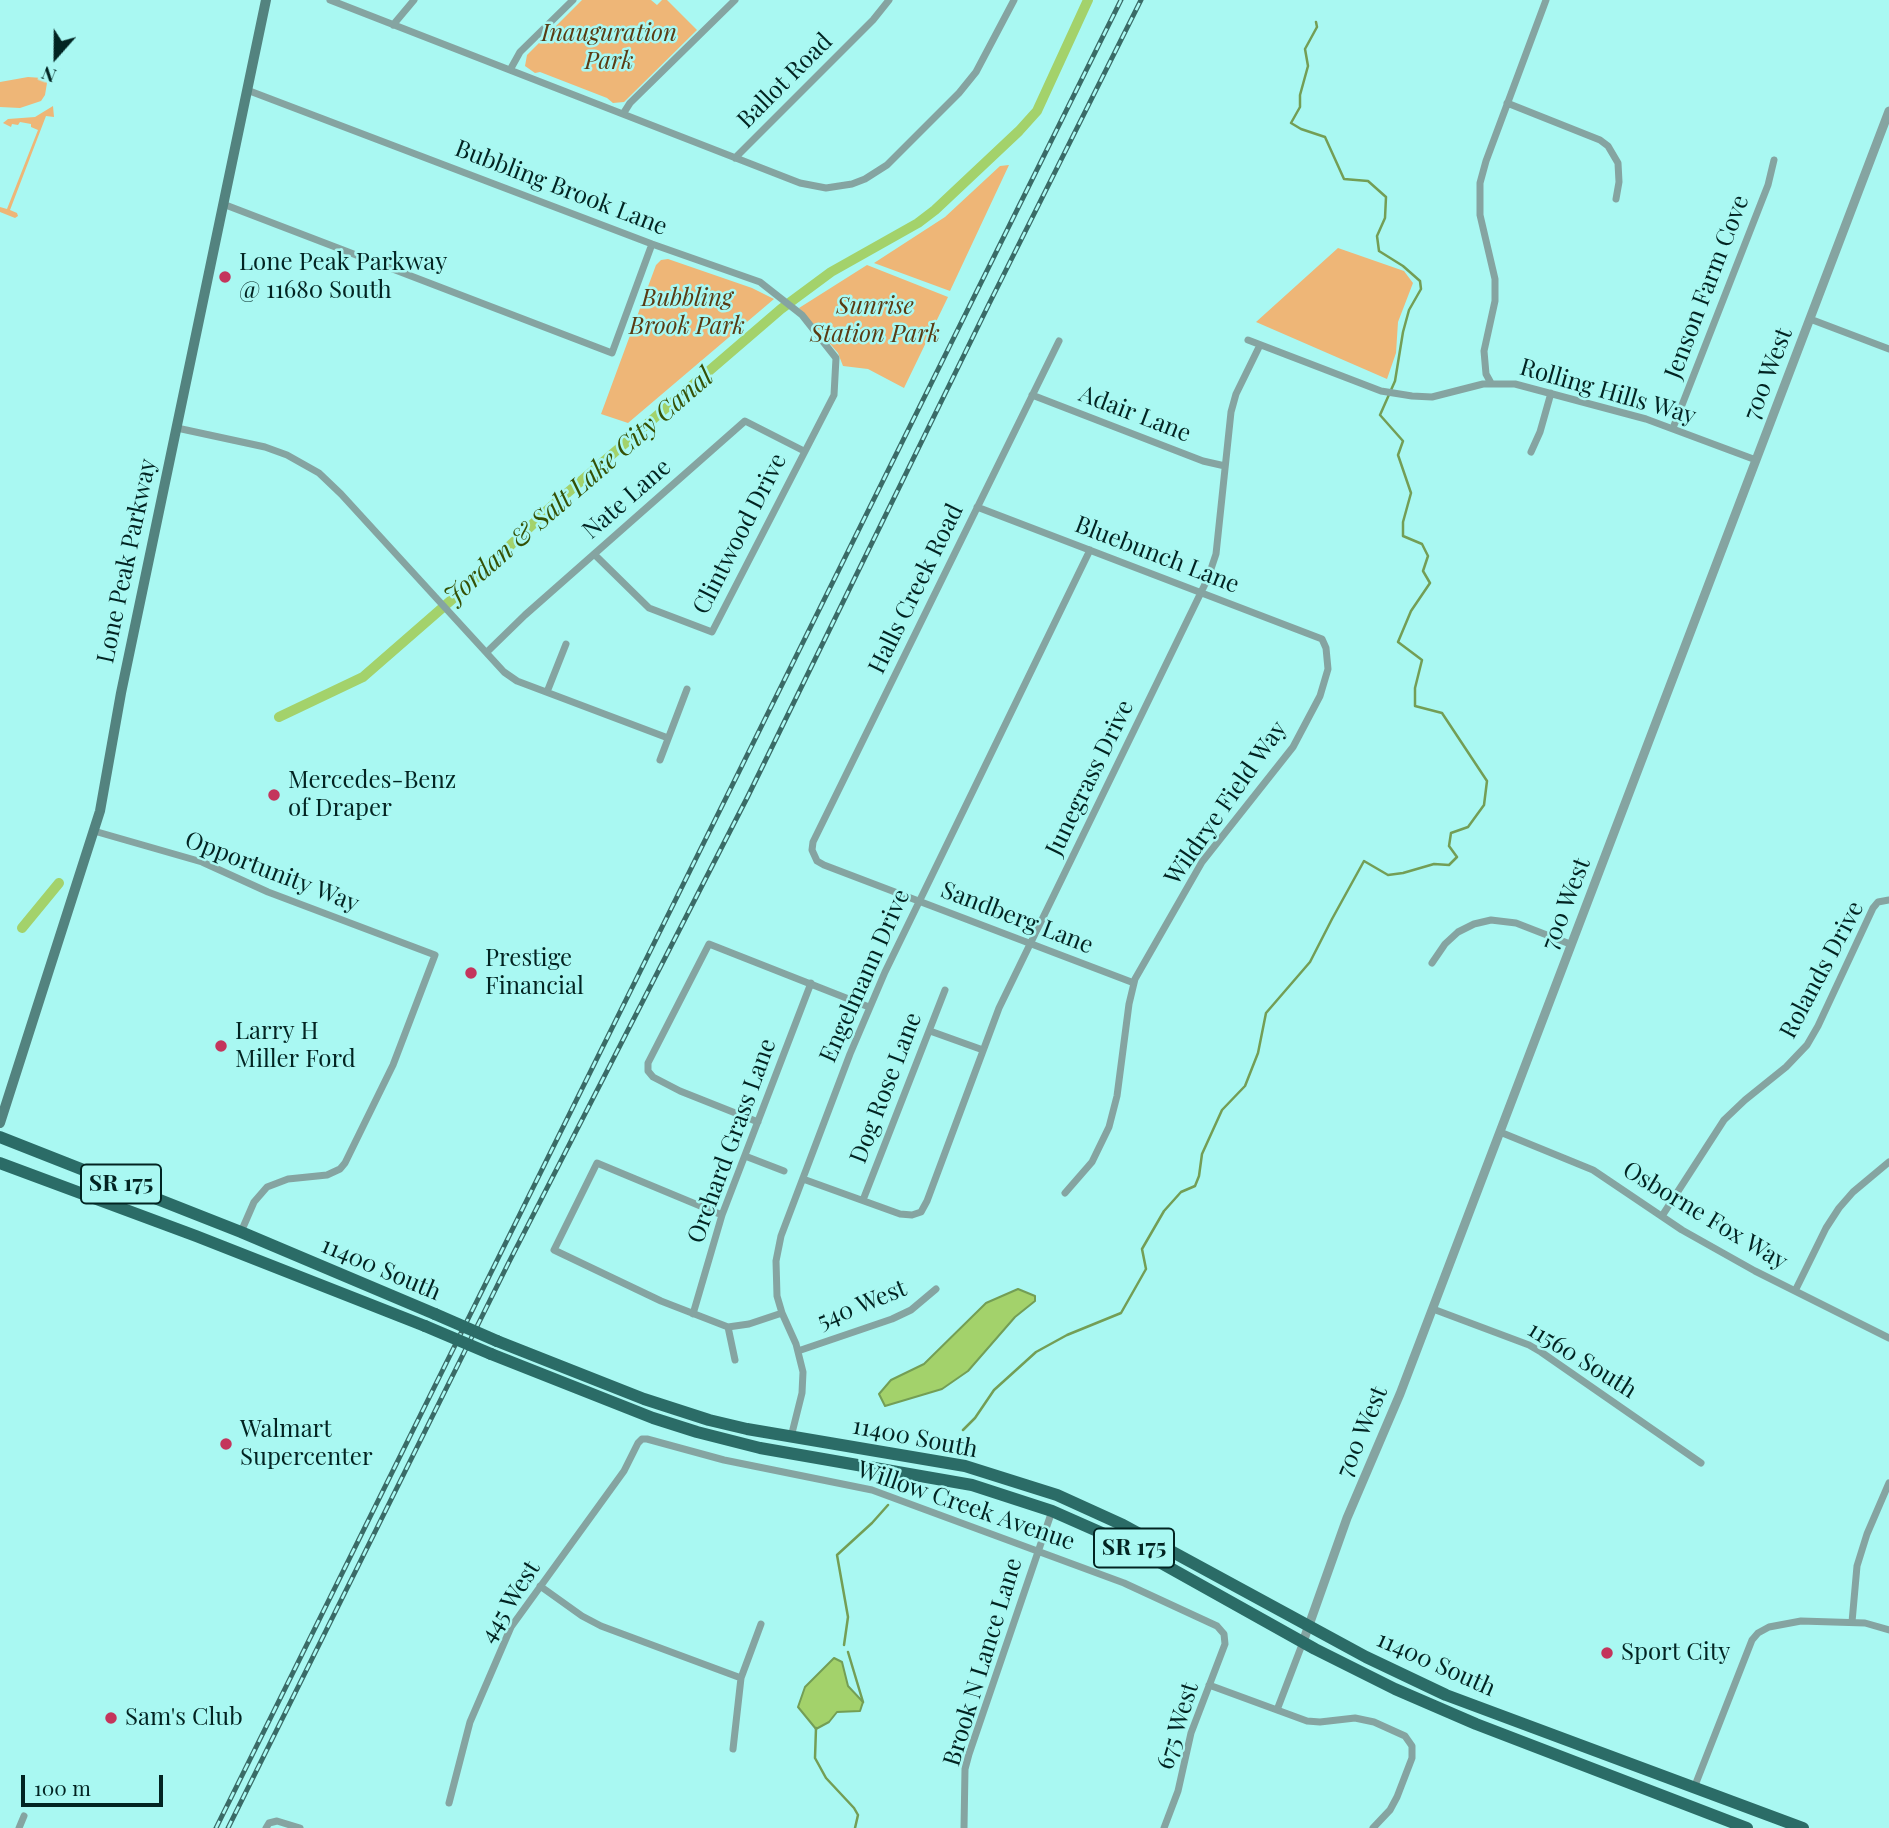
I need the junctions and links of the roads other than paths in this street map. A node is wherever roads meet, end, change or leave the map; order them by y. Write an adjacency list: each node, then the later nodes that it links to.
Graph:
1 (267, 0): 11 (main road, Lone Peak Parkway)
2 (414, 0): 9 (street)
3 (573, 0): 10 (street)
4 (734, 0): 14 (street)
5 (889, 0): 16 (street, Ballot Road)
6 (1014, 0): 16 (street)
7 (1546, 0): 12 (street)
8 (334, 1): 9 (street)
9 (393, 25): 10 (street)
10 (510, 70): 14 (street)
11 (247, 90): 19 (main road, Lone Peak Parkway); 20 (street, Bubbling Brook Lane)
12 (1507, 103): 18 (street); 27 (street)
13 (1889, 111): 15 (street, 700 West)
14 (623, 114): 16 (street)
15 (1884, 139): 21 (street, 700 West)
16 (735, 158)
17 (1774, 160): 31 (street, Jenson Farm Cove)
18 (1616, 199)
19 (223, 204): 20 (street); 30 (main road, Lone Peak Parkway)
20 (652, 244): 26 (street, Bubbling Brook Lane)
21 (1810, 319): 25 (street); 34 (street, 700 West)
22 (1248, 340): 24 (street, Rolling Hills Way)
23 (1059, 341): 29 (street, Halls Creek Road)
24 (1261, 345): 27 (street, Rolling Hills Way); 35 (street, Junegrass Drive)
25 (1889, 349)
26 (835, 358): 32 (street, Clintwood Drive)
27 (1491, 383): 28 (street, Rolling Hills Way)
28 (1551, 393): 31 (street, Rolling Hills Way); 33 (street)
29 (1032, 395): 35 (street, Adair Lane); 36 (street, Halls Creek Road)
30 (177, 428): 42 (street); 47 (main road, Lone Peak Parkway)
31 (1673, 428): 34 (street, Rolling Hills Way)
32 (804, 452): 38 (street, Nate Lane); 38 (street, Clintwood Drive)
33 (1531, 452)
34 (1756, 460): 52 (street, 700 West)
35 (1225, 466): 39 (street, Junegrass Drive)
36 (977, 507): 37 (street, Bluebunch Lane); 48 (street, Halls Creek Road)
37 (1090, 550): 39 (street, Bluebunch Lane); 50 (street, Engelmann Drive)
38 (594, 554): 42 (street, Nate Lane)
39 (1201, 593): 40 (street, Bluebunch Lane); 51 (street, Junegrass Drive)
40 (1322, 639): 55 (street, Wildrye Field Way)
41 (566, 644): 44 (street)
42 (487, 652): 44 (street)
43 (687, 689): 45 (street)
44 (547, 692): 45 (street)
45 (668, 738): 46 (street)
46 (660, 760)
47 (94, 831): 61 (main road, Lone Peak Parkway); 73 (street, Opportunity Way)
48 (813, 854): 50 (street, Sandberg Lane)
49 (1886, 900): 72 (street, Rolands Drive)
50 (919, 901): 51 (street, Sandberg Lane); 57 (street, Engelmann Drive)
51 (1030, 944): 55 (street, Sandberg Lane); 59 (street, Junegrass Drive)
52 (1570, 944): 53 (street); 62 (street, 700 West)
53 (1432, 963)
54 (811, 983): 57 (street); 60 (street, Orchard Grass Lane); 60 (street)
55 (1134, 983): 69 (street)
56 (945, 990): 58 (street, Dog Rose Lane)
57 (869, 1007): 68 (street, Engelmann Drive)
58 (930, 1031): 59 (street); 70 (street, Dog Rose Lane)
59 (983, 1051): 70 (street, Junegrass Drive)
60 (758, 1122): 64 (street, Orchard Grass Lane)
61 (0, 1123)
62 (1500, 1132): 72 (street, Osborne Fox Way); 76 (street, 700 West)
63 (0, 1136): 73 (main road, 11400 South / SR 175)
64 (745, 1156): 67 (street); 71 (street, Orchard Grass Lane)
65 (1889, 1162): 75 (street)
66 (0, 1163): 83 (main road, 11400 South / SR 175, bridge)
67 (784, 1171)
68 (803, 1179): 70 (street); 77 (street, Engelmann Drive)
69 (1065, 1193)
70 (863, 1200)
71 (722, 1215): 78 (street, Orchard Grass Lane); 78 (street)
72 (1662, 1216): 75 (street, Osborne Fox Way)
73 (242, 1232): 84 (main road, 11400 South / SR 175, bridge)
74 (936, 1289): 81 (street, 540 West)
75 (1795, 1291): 80 (street, Osborne Fox Way)
76 (1433, 1308): 86 (street, 11560 South); 93 (street, 700 West)
77 (782, 1313): 79 (street); 81 (street, Engelmann Drive)
78 (694, 1314): 79 (street)
79 (729, 1327): 82 (street)
80 (1889, 1338)
81 (798, 1351): 84 (street, Engelmann Drive)
82 (735, 1360)
83 (697, 1432): 84 (main road); 88 (main road, 11400 South / SR 175)
84 (791, 1437): 93 (main road, 11400 South / SR 175)
85 (642, 1439): 89 (street, Willow Creek Avenue); 90 (street, 445 West)
86 (1701, 1463)
87 (1889, 1483): 91 (street)
88 (1052, 1511): 89 (street, Brook N Lance Lane); 96 (main road, 11400 South / SR 175)
89 (1038, 1551): 95 (street, Willow Creek Avenue); 107 (street, Brook N Lance Lane)
90 (540, 1586): 97 (street); 102 (street, 445 West)
91 (1852, 1622): 94 (street); 101 (street)
92 (761, 1624): 97 (street)
93 (1309, 1625): 96 (street, 700 West); 101 (main road, 11400 South / SR 175)
94 (1889, 1630)
95 (1224, 1634): 98 (street, 675 West)
96 (1303, 1642): 99 (street, 700 West); 110 (main road, 11400 South / SR 175)
97 (741, 1678): 100 (street)
98 (1209, 1685): 99 (street); 108 (street, 675 West)
99 (1277, 1710): 109 (street)
100 (733, 1749)
101 (1694, 1788): 111 (main road, 11400 South / SR 175)
102 (449, 1803)
103 (24, 1816): 104 (street)
104 (19, 1828)
105 (266, 1828): 106 (street)
106 (300, 1828)
107 (964, 1828)
108 (1164, 1828)
109 (1373, 1828)
110 (1747, 1828)
111 (1802, 1828)

